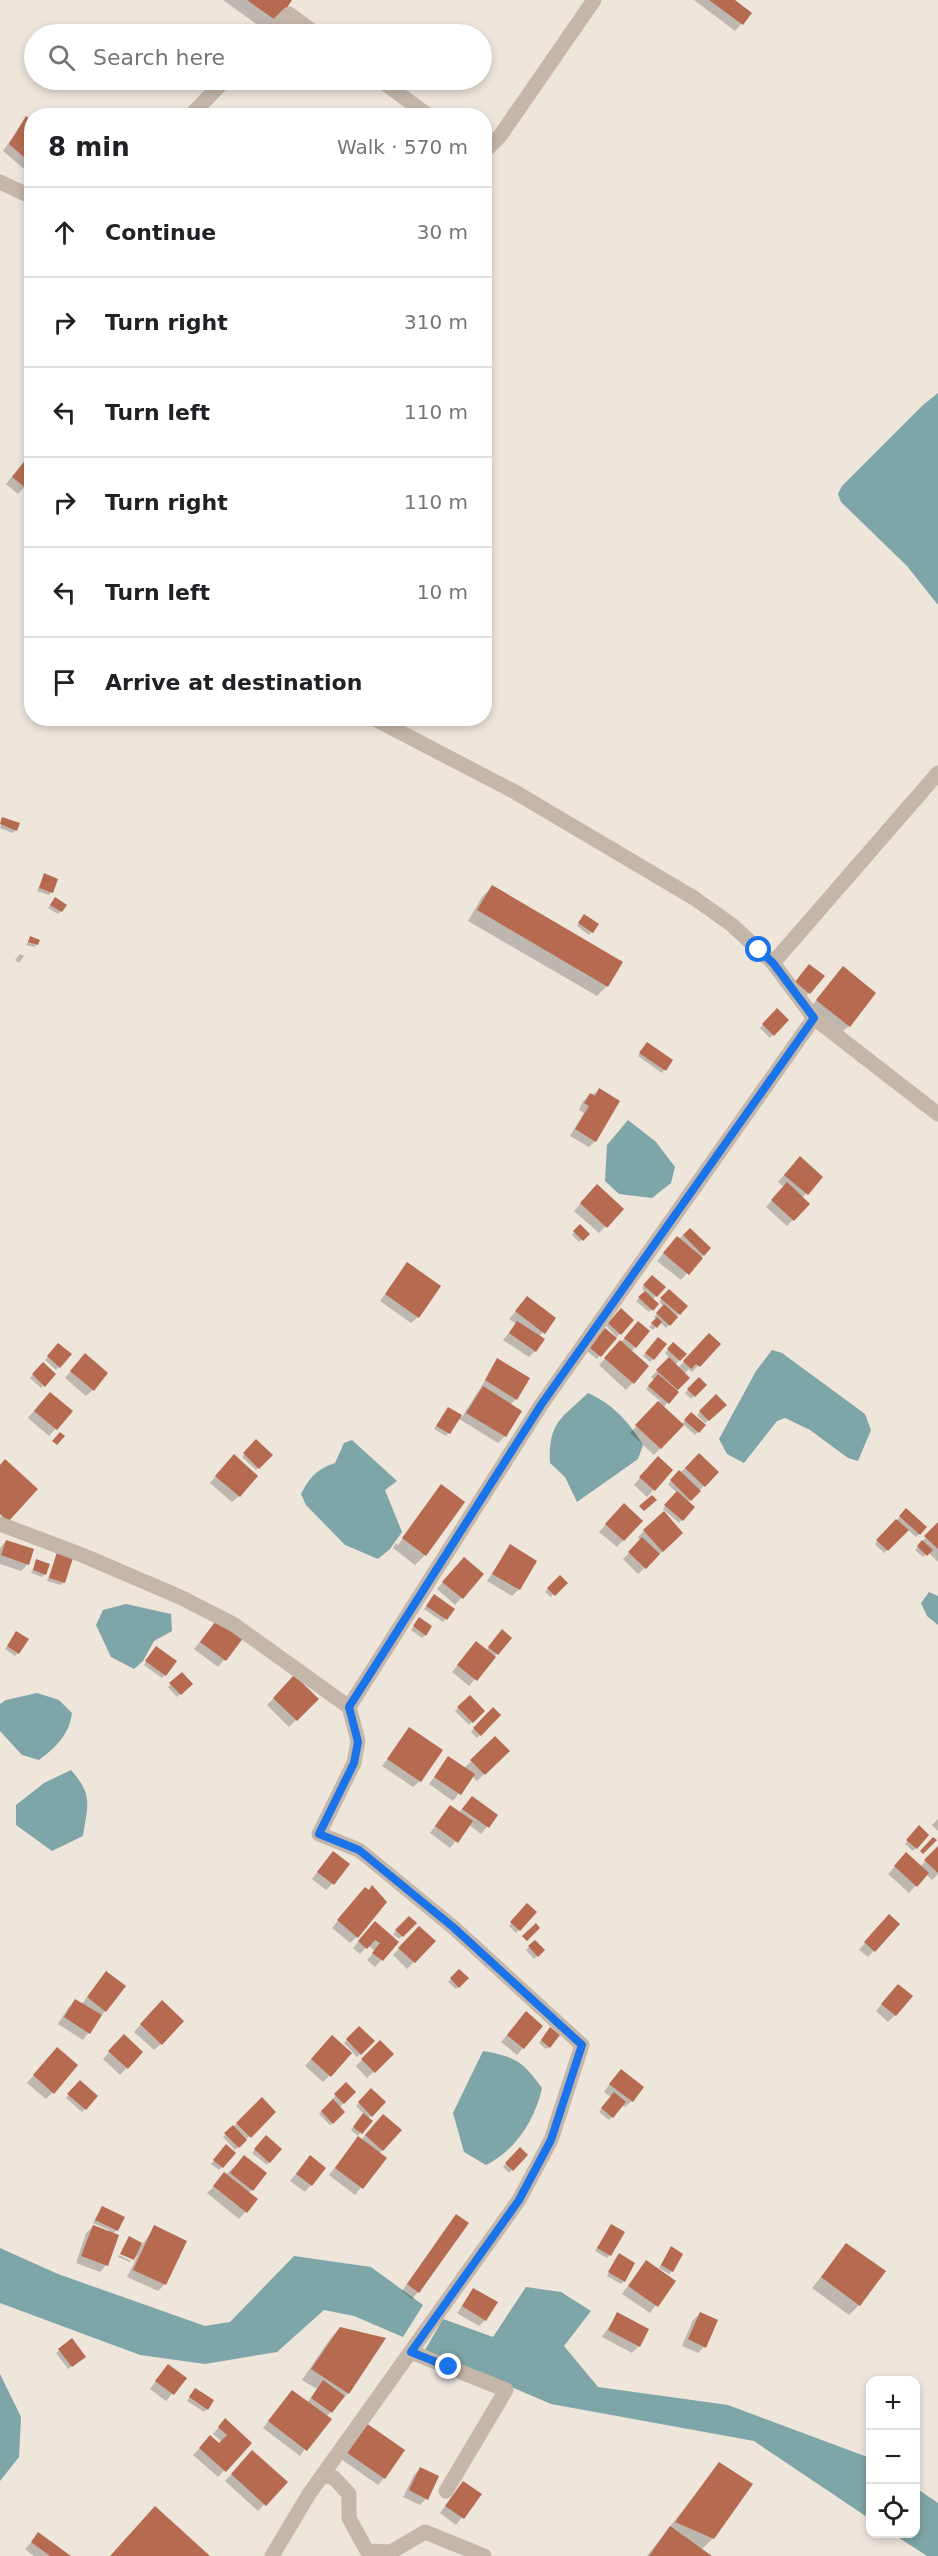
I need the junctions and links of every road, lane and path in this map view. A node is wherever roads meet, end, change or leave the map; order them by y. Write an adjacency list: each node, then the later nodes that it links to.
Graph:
1 (594, 0): 8 (street)
2 (279, 24): 3 (street)
3 (303, 24)
4 (215, 90): 6 (street)
5 (394, 90): 7 (street)
6 (198, 108)
7 (418, 108)
8 (492, 144)
9 (0, 182): 10 (street)
10 (24, 193)
11 (388, 726): 13 (street)
12 (938, 773): 13 (street)
13 (773, 963): 14 (street)
14 (814, 1018): 15 (street); 17 (street)
15 (938, 1114)
16 (0, 1524): 17 (street)
17 (349, 1707): 18 (street)
18 (411, 2352): 19 (street); 20 (street)
19 (323, 2475): 21 (street); 22 (street)
20 (446, 2492)
21 (272, 2556)
22 (484, 2556)

